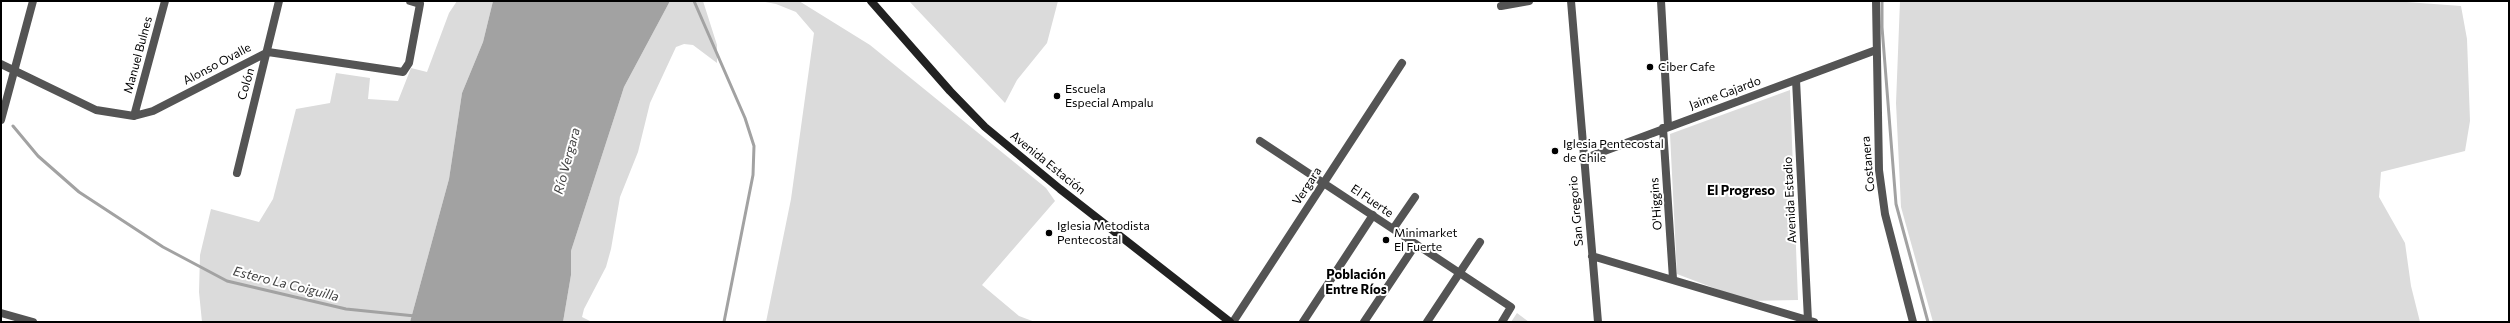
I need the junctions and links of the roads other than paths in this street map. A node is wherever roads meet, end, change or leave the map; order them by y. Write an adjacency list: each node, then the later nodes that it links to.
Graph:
1 (33, 1): 16 (street)
2 (166, 1): 18 (street, Manuel Bulnes)
3 (279, 1): 13 (street, Colón)
4 (410, 1): 10 (street)
5 (871, 1): 36 (main road, Avenida Estación)
6 (1529, 1): 11 (street)
7 (1571, 1): 22 (street, San Gregorio)
8 (1661, 1): 20 (street, O'Higgins)
9 (1876, 1): 12 (street, Costanera)
10 (424, 2): 13 (street, Alonso Ovalle)
11 (1501, 6)
12 (1876, 50): 17 (street, Jaime Gajardo); 42 (street, Costanera)
13 (268, 52): 18 (street, Alonso Ovalle); 23 (street, Colón)
14 (1, 64): 16 (street, Alonso Ovalle)
15 (1402, 64): 24 (street, Vergara)
16 (13, 72): 18 (street, Alonso Ovalle); 19 (street)
17 (1796, 80): 20 (street, Jaime Gajardo); 34 (street, Avenida Estadio)
18 (134, 116)
19 (1, 120)
20 (1666, 127): 22 (street, Jaime Gajardo); 32 (street, O'Higgins)
21 (1260, 141): 24 (street, El Fuerte)
22 (1583, 159): 30 (street, San Gregorio)
23 (237, 173)
24 (1324, 183): 26 (street, El Fuerte); 36 (street, Vergara)
25 (1415, 197): 27 (street)
26 (1373, 215): 27 (street, El Fuerte); 37 (street)
27 (1393, 228): 29 (street, El Fuerte)
28 (1480, 242): 31 (street)
29 (1416, 244): 31 (street, El Fuerte); 38 (street)
30 (1592, 256): 32 (street, Avenida Estadio); 41 (street, San Gregorio)
31 (1460, 273): 39 (street); 40 (street, El Fuerte)
32 (1673, 279): 34 (street, Avenida Estadio)
33 (1, 313): 35 (street)
34 (1811, 321)
35 (33, 322)
36 (1231, 322)
37 (1303, 322)
38 (1364, 322)
39 (1427, 322)
40 (1502, 322)
41 (1598, 322)
42 (1914, 322)

